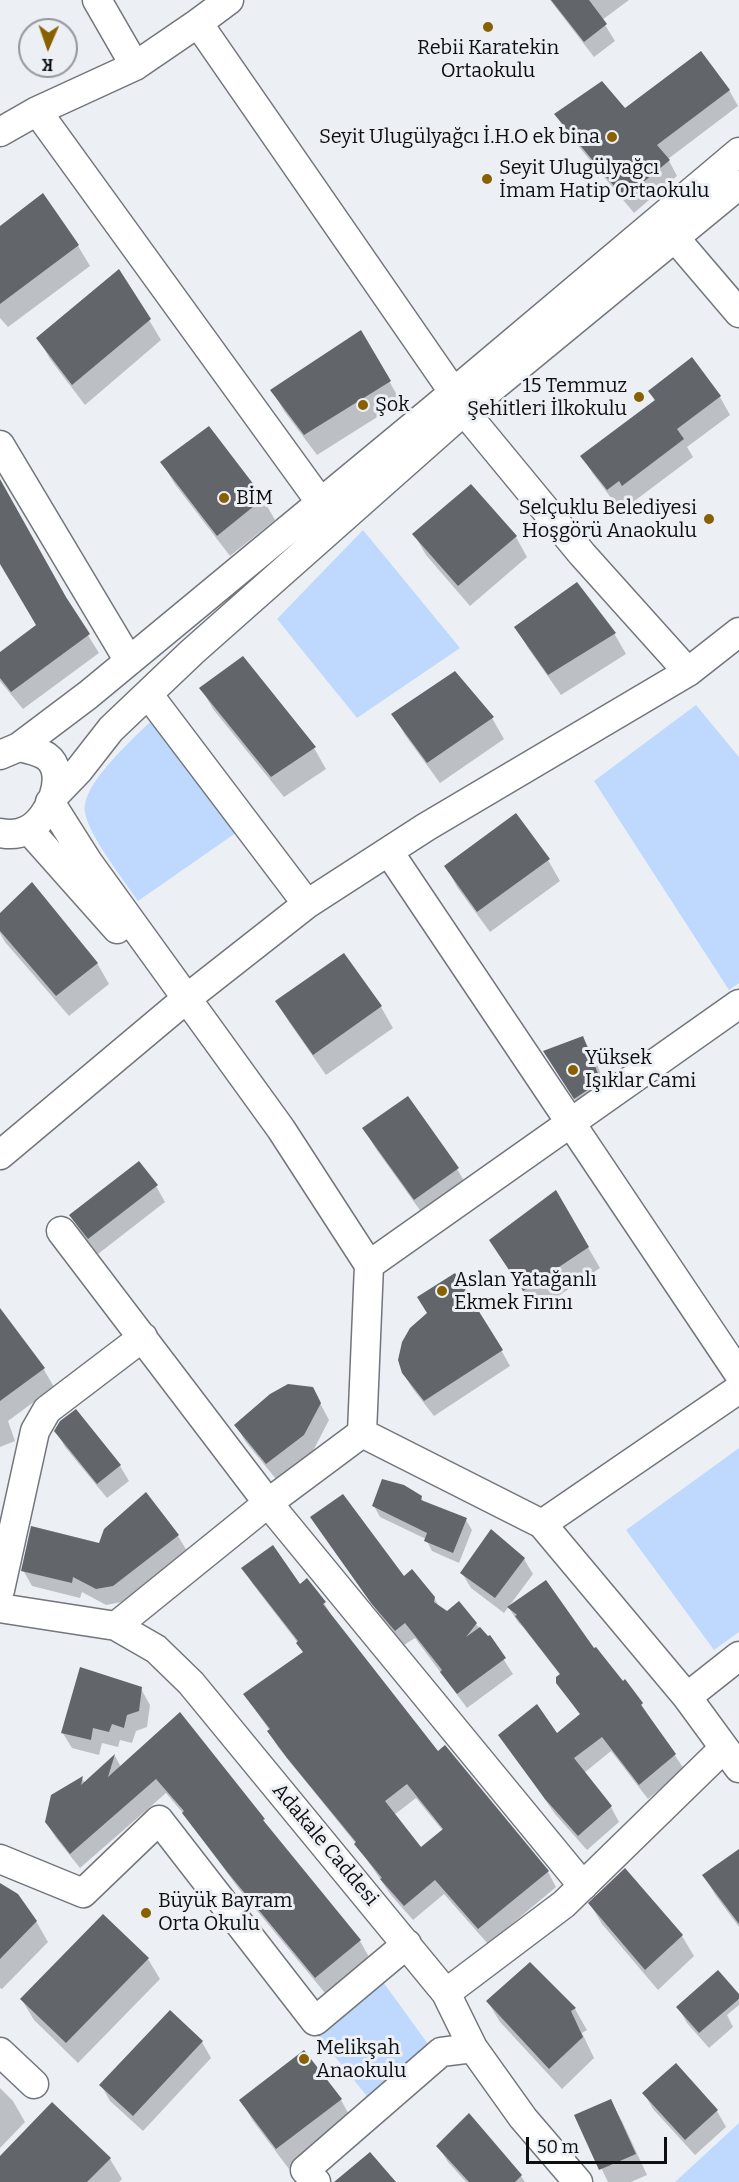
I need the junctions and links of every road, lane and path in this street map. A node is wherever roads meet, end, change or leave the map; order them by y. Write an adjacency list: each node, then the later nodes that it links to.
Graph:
1 (97, 0): 4 (street)
2 (229, 0): 3 (street)
3 (198, 23): 4 (street); 11 (street)
4 (135, 66): 5 (street)
5 (37, 111): 6 (street); 13 (street)
6 (0, 132)
7 (739, 152): 11 (street)
8 (739, 185): 9 (street)
9 (675, 238): 10 (street); 11 (street)
10 (739, 313)
11 (459, 402): 13 (street); 16 (street); 17 (street)
12 (0, 444): 15 (street)
13 (321, 503): 15 (street)
14 (739, 632): 16 (street)
15 (129, 661): 18 (street)
16 (688, 672): 21 (street)
17 (148, 694): 19 (street); 22 (street)
18 (7, 748): 19 (street)
19 (52, 799): 20 (street); 23 (street)
20 (11, 836): 23 (street)
21 (389, 852): 22 (street); 25 (street)
22 (307, 904): 23 (street)
23 (186, 999): 26 (street); 28 (street)
24 (739, 1004): 25 (street)
25 (570, 1123): 28 (street); 30 (street)
26 (0, 1155)
27 (61, 1231): 29 (street)
28 (369, 1265): 32 (street)
29 (143, 1337): 33 (street); 35 (street)
30 (739, 1374)
31 (739, 1389): 34 (street)
32 (362, 1433): 33 (street); 34 (street)
33 (268, 1503): 37 (street); 42 (street)
34 (542, 1524): 39 (street)
35 (0, 1590)
36 (0, 1608): 37 (street, Adakale Caddesi)
37 (116, 1626): 43 (street, Adakale Caddesi)
38 (739, 1656): 39 (street)
39 (687, 1697): 40 (street)
40 (731, 1758): 42 (street)
41 (0, 1859): 43 (street)
42 (583, 1886): 44 (street)
43 (407, 1944): 44 (street, Adakale Caddesi)
44 (446, 1993): 45 (street, Adakale Caddesi)
45 (473, 2048): 48 (street); 49 (street, Adakale Caddesi)
46 (0, 2052): 47 (street)
47 (34, 2084)
48 (304, 2178)
49 (578, 2182)

